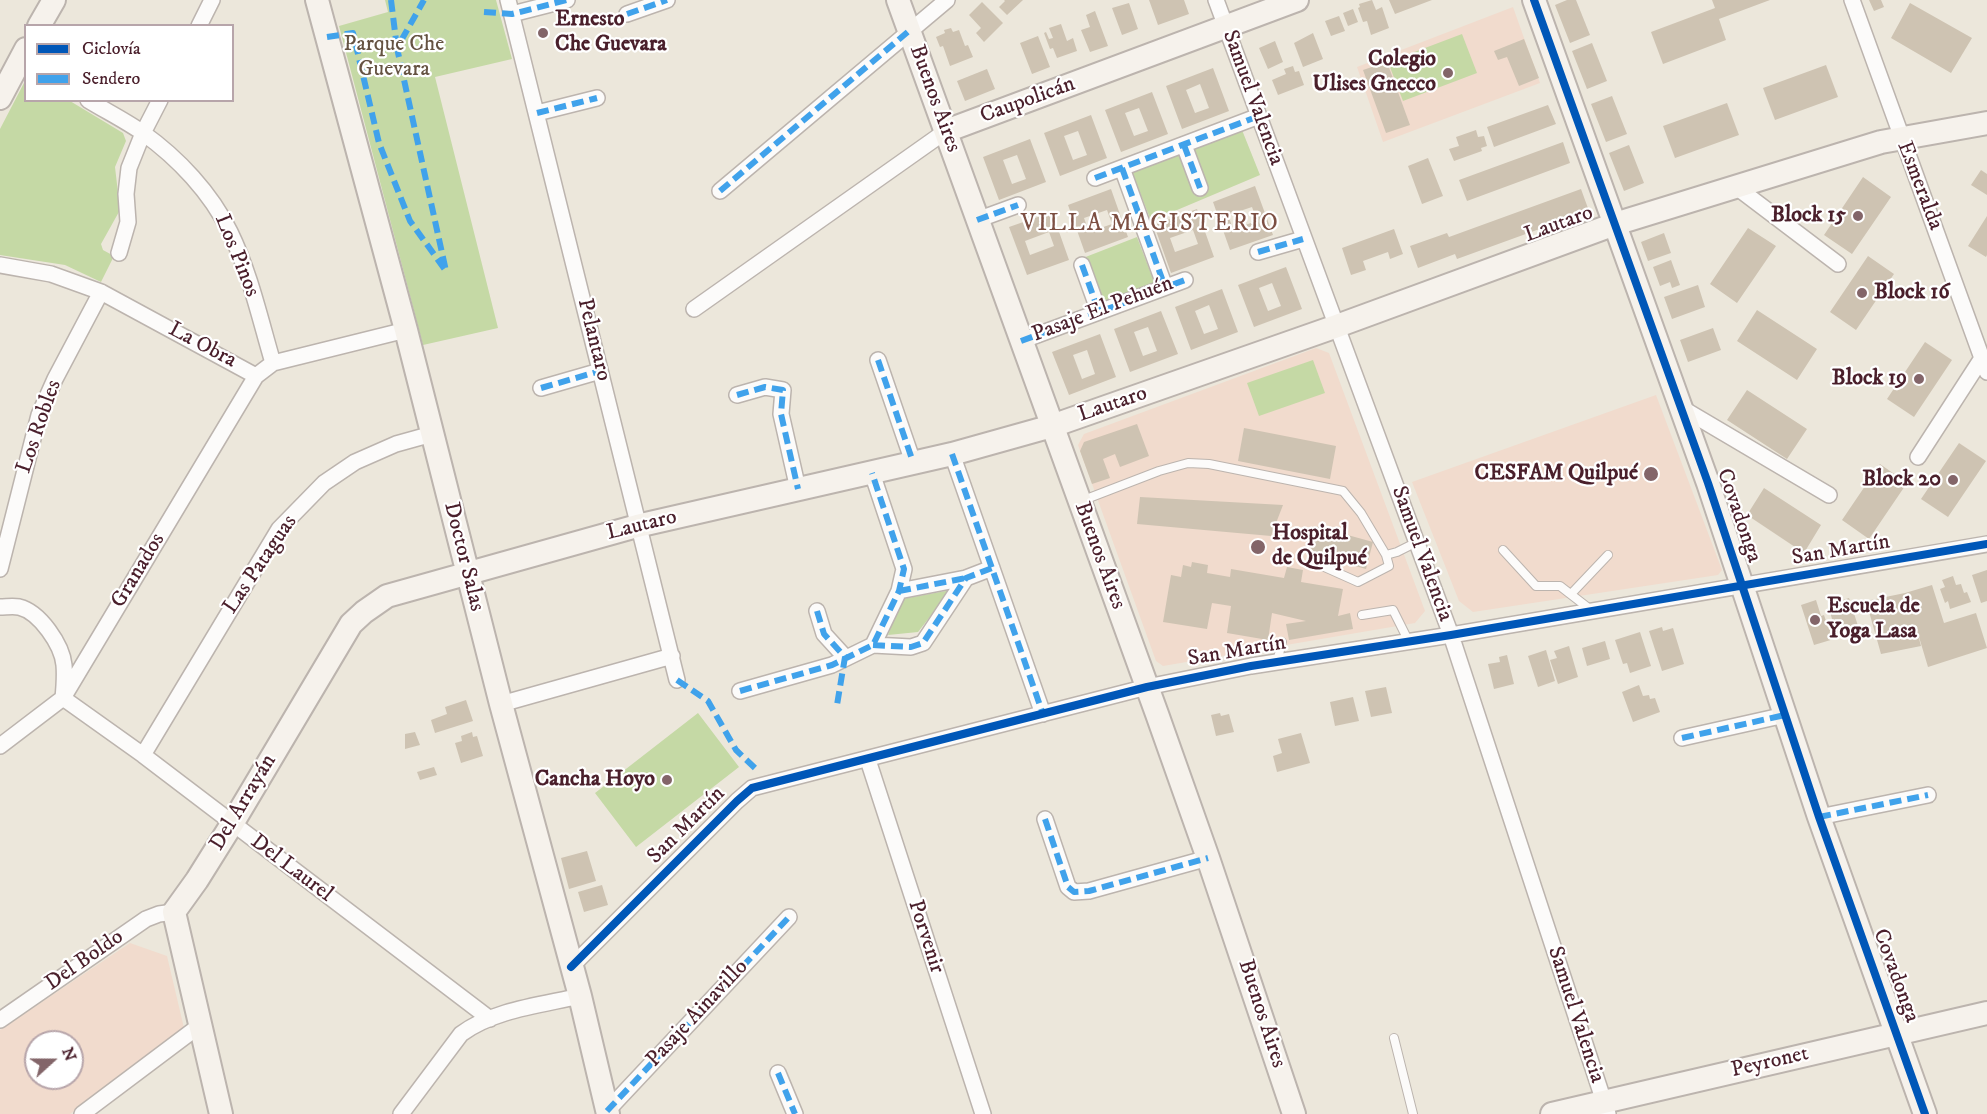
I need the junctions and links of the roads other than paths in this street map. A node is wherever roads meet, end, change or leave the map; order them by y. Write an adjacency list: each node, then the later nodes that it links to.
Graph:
1 (54, 0): 14 (main road)
2 (212, 0): 15 (street)
3 (317, 0): 50 (main road, Doctor Salas)
4 (567, 0): 12 (street)
5 (667, 0): 13 (street)
6 (898, 0): 17 (main road, Buenos Aires)
7 (947, 0): 17 (street)
8 (1216, 0): 16 (street, Samuel Valencia)
9 (1297, 0): 16 (main road, Caupolicán)
10 (1534, 0): 37 (main road, Covadonga)
11 (1852, 0): 28 (street, Esmeralda)
12 (510, 7): 23 (street, Pelantaro)
13 (627, 14)
14 (40, 24)
15 (200, 24)
16 (1226, 27): 24 (street, Samuel Valencia); 26 (main road, Caupolicán)
17 (910, 30): 26 (main road, Buenos Aires); 34 (street)
18 (23, 58): 19 (main road)
19 (0, 98)
20 (597, 98): 23 (street)
21 (91, 102): 27 (street, Los Pinos)
22 (159, 102): 27 (street)
23 (537, 113): 55 (street, Pelantaro)
24 (1259, 116): 29 (street); 38 (street, Samuel Valencia)
25 (1987, 123): 28 (main road, Lautaro)
26 (946, 131): 36 (main road, Buenos Aires); 47 (street, Caupolicán)
27 (143, 133): 40 (street); 53 (street, Los Pinos)
28 (1901, 138): 32 (main road, Lautaro); 54 (street, Esmeralda)
29 (1184, 145): 30 (street); 33 (street)
30 (1122, 168): 31 (street); 45 (street)
31 (1095, 178)
32 (1735, 186): 37 (main road, Lautaro); 41 (street)
33 (1200, 188)
34 (720, 191)
35 (1018, 205): 36 (street)
36 (977, 220): 51 (main road, Buenos Aires)
37 (1614, 224): 49 (main road, Lautaro); 59 (main road, Covadonga)
38 (1303, 239): 39 (street); 49 (street, Samuel Valencia)
39 (1258, 252)
40 (119, 253)
41 (1838, 264)
42 (0, 265): 46 (street, La Obra)
43 (1082, 265): 48 (street)
44 (1185, 280): 45 (street, Pasaje El Pehuén)
45 (1166, 287): 48 (street, Pasaje El Pehuén)
46 (101, 292): 56 (street, La Obra); 77 (street, Los Robles)
47 (694, 309)
48 (1099, 312): 51 (street, Pasaje El Pehuén)
49 (1337, 326): 60 (main road, Lautaro); 70 (street, Samuel Valencia)
50 (406, 330): 53 (street, La Obra); 61 (main road, Doctor Salas)
51 (1022, 341): 60 (main road, Buenos Aires)
52 (878, 360): 64 (street)
53 (273, 363): 56 (street, La Obra)
54 (1984, 365): 63 (street)
55 (600, 371): 57 (street); 69 (street, Pelantaro)
56 (256, 376): 97 (street, Granados)
57 (541, 388)
58 (737, 394): 66 (street)
59 (1680, 407): 67 (street); 80 (main road, Covadonga)
60 (1052, 426): 62 (main road, Lautaro); 68 (main road, Buenos Aires)
61 (432, 434): 78 (main road, Doctor Salas); 103 (street, Las Pataguas)
62 (952, 454): 64 (main road, Lautaro); 76 (street)
63 (1918, 457)
64 (913, 462): 65 (main road, Lautaro)
65 (873, 473): 66 (main road, Lautaro); 81 (street)
66 (798, 489): 69 (main road, Lautaro)
67 (1829, 495)
68 (1080, 501): 73 (lane); 95 (main road, Buenos Aires)
69 (637, 526): 78 (main road, Lautaro); 91 (street, Pelantaro)
70 (1417, 542): 73 (lane); 87 (street, Samuel Valencia)
71 (1987, 544): 80 (street, San Martín)
72 (1503, 550): 82 (lane)
73 (1386, 555): 75 (lane)
74 (1608, 555): 82 (lane)
75 (1320, 565)
76 (992, 568): 79 (street); 99 (street)
77 (0, 569)
78 (467, 573): 98 (main road, Doctor Salas); 108 (main road, Del Arrayán)
79 (966, 578): 81 (street); 90 (street)
80 (1742, 586): 85 (street, San Martín); 100 (main road, Covadonga)
81 (898, 591): 90 (street)
82 (1571, 594): 85 (lane)
83 (0, 607): 97 (street)
84 (817, 610): 92 (street)
85 (1592, 610): 87 (street, San Martín)
86 (1362, 615): 89 (lane)
87 (1451, 635): 89 (street, San Martín); 121 (street, Samuel Valencia)
88 (1282, 642): 93 (lane)
89 (1409, 642): 93 (street, San Martín)
90 (873, 645): 92 (street)
91 (672, 656): 94 (street, Pelantaro); 98 (street)
92 (845, 657): 96 (street)
93 (1277, 662): 95 (street, San Martín)
94 (676, 680)
95 (1147, 687): 99 (street, San Martín); 109 (main road, Buenos Aires)
96 (740, 691)
97 (63, 698): 102 (street, Granados); 103 (street, Del Laurel)
98 (501, 704): 112 (main road, Doctor Salas)
99 (1043, 714): 104 (street, San Martín)
100 (1785, 715): 101 (street); 106 (main road, Covadonga)
101 (1682, 738)
102 (0, 746)
103 (142, 755): 108 (street, Del Laurel)
104 (868, 760): 112 (street, San Martín); 127 (street, Porvenir)
105 (1928, 795): 106 (street)
106 (1819, 817): 118 (main road, Covadonga)
107 (1045, 819): 109 (street)
108 (232, 824): 110 (main road, Del Arrayán); 115 (street, Del Laurel)
109 (1208, 858): 128 (main road, Buenos Aires)
110 (174, 912): 116 (street, Del Boldo); 117 (main road)
111 (789, 917): 122 (street, Pasaje Ainavillo)
112 (572, 967): 113 (main road, Doctor Salas)
113 (580, 996): 115 (street); 122 (main road, Doctor Salas)
114 (1987, 1013): 118 (main road, Peyronet)
115 (490, 1018): 125 (street)
116 (0, 1020)
117 (199, 1026): 123 (street); 124 (main road)
118 (1897, 1034): 121 (main road, Peyronet); 131 (main road, Covadonga)
119 (1394, 1038): 129 (lane)
120 (778, 1073): 126 (street)
121 (1606, 1108): 130 (main road, Peyronet)
122 (608, 1112)
123 (82, 1114)
124 (221, 1114)
125 (401, 1114)
126 (795, 1114)
127 (983, 1114)
128 (1294, 1114)
129 (1413, 1114)
130 (1552, 1114)
131 (1925, 1114)

